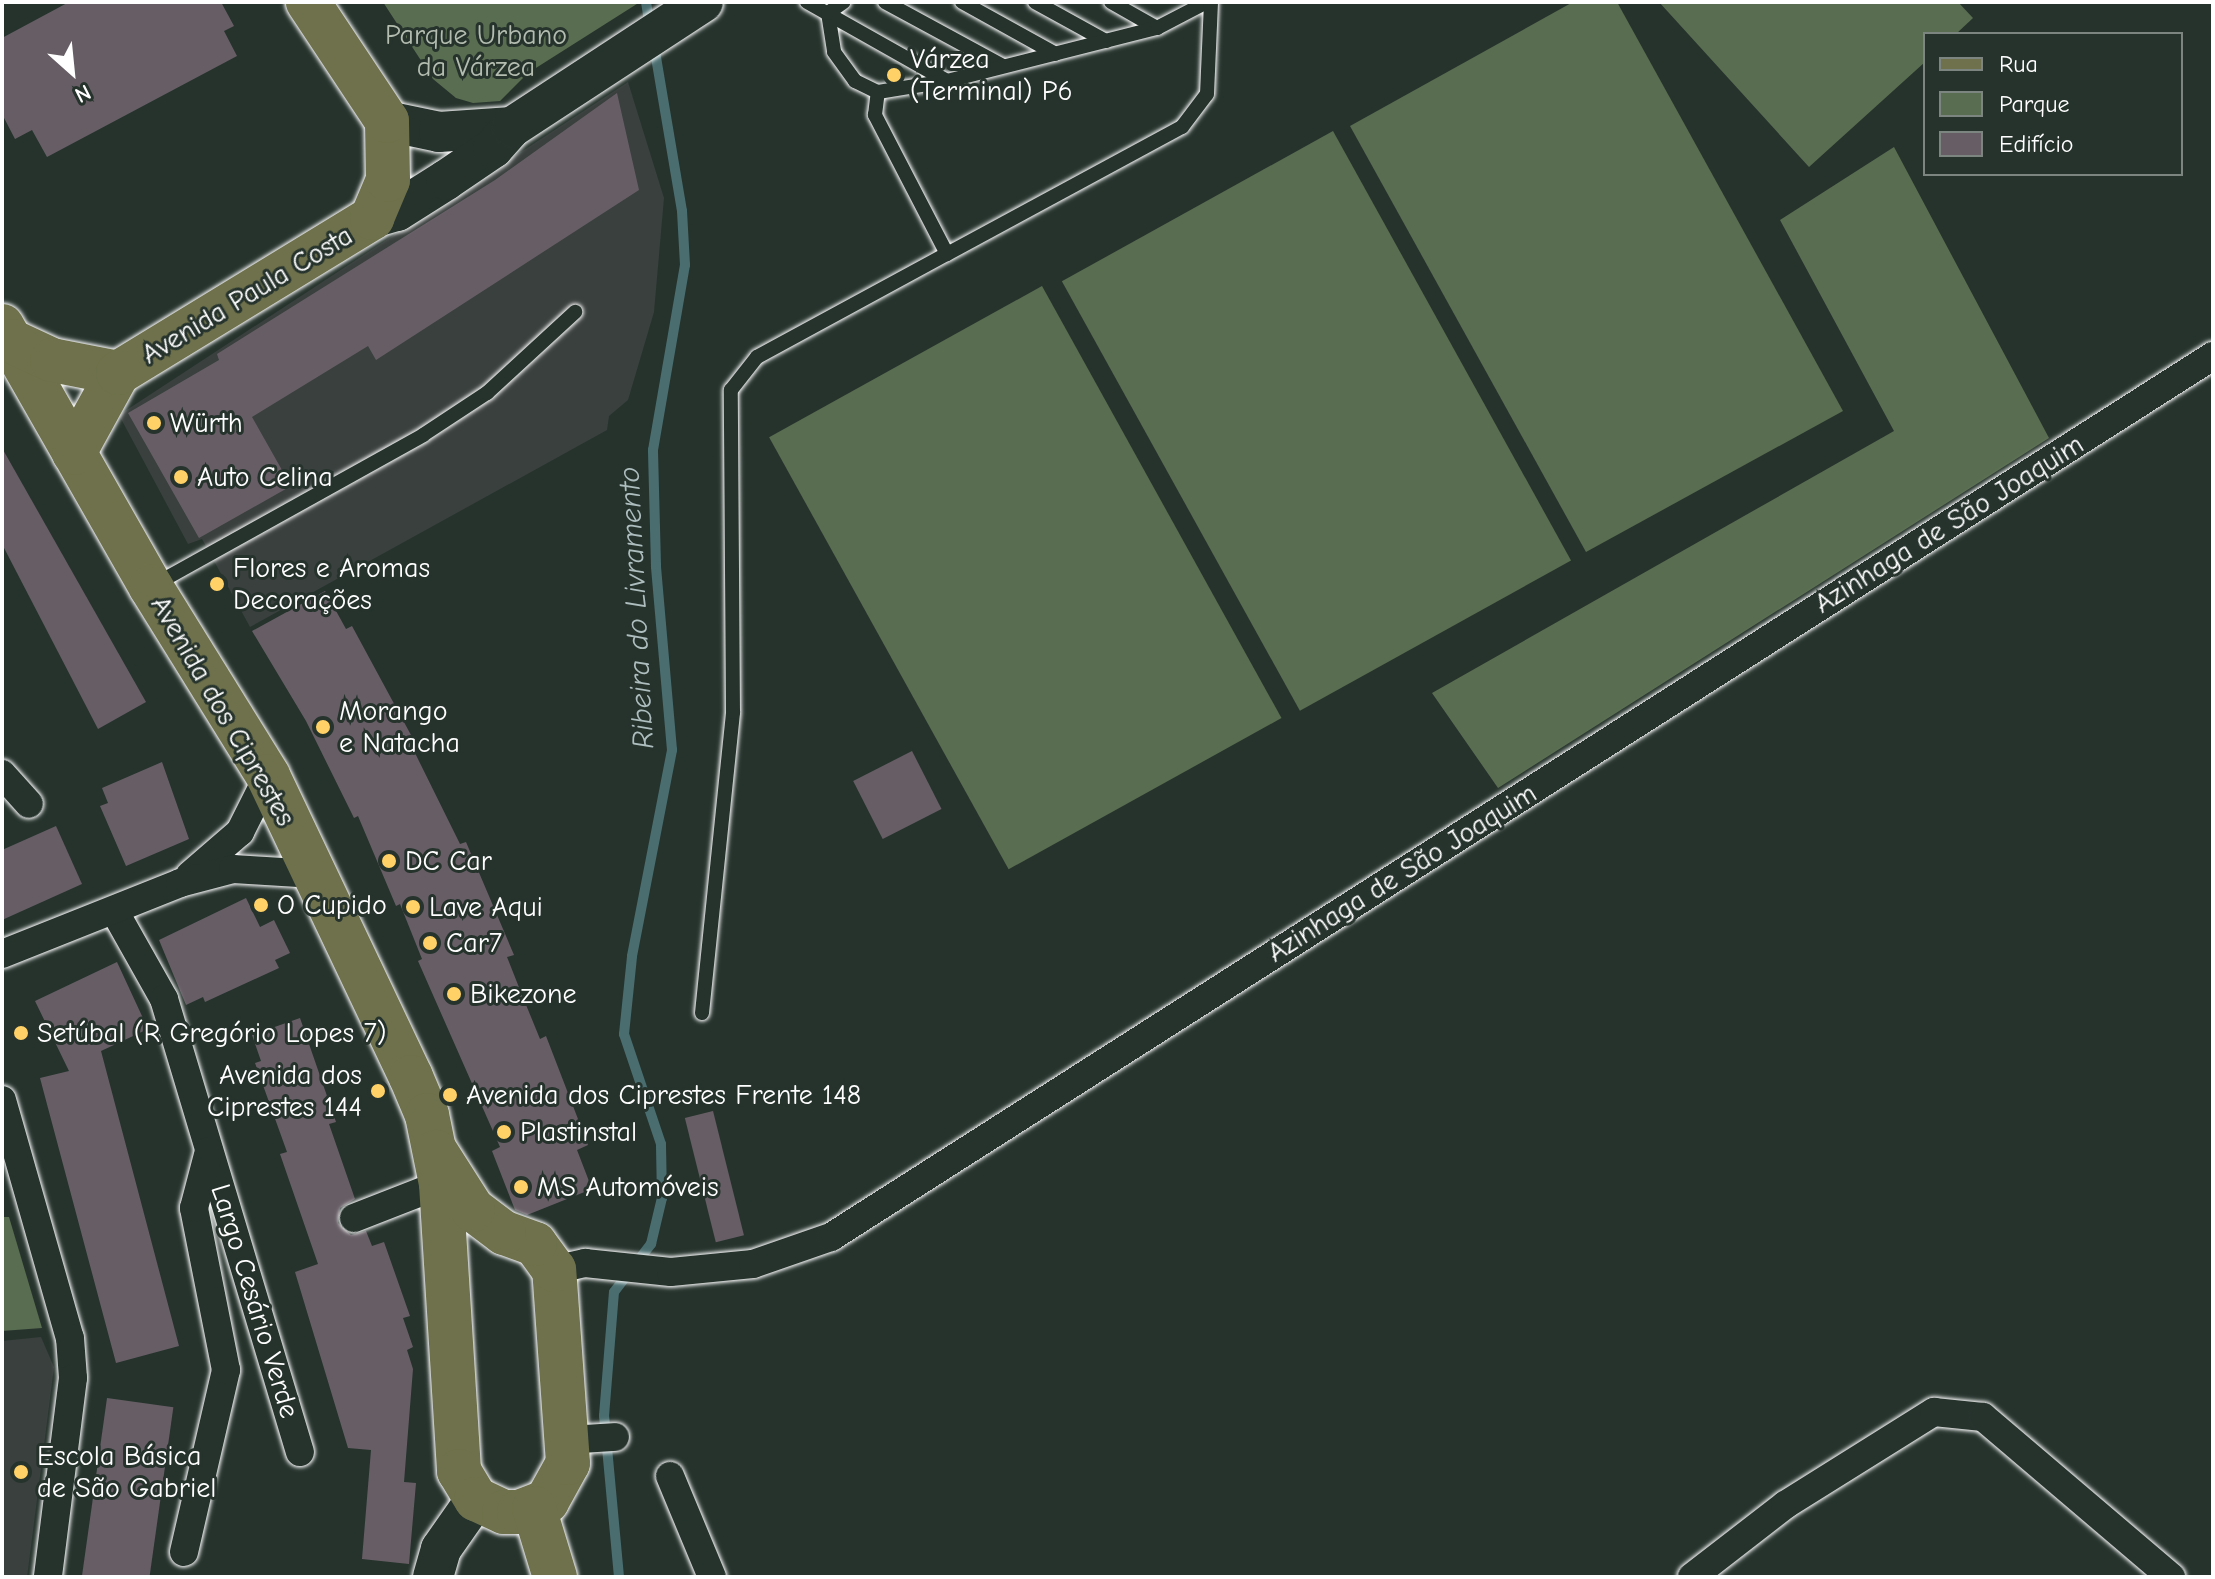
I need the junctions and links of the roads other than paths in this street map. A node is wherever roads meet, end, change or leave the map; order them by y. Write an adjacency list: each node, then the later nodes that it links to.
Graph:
1 (308, 2): 17 (main road)
2 (807, 2): 10 (lane)
3 (844, 2): 10 (lane)
4 (885, 2): 14 (lane)
5 (962, 2): 13 (lane)
6 (1035, 2): 12 (lane)
7 (1111, 2): 11 (lane)
8 (1201, 3): 11 (lane); 20 (lane)
9 (690, 9): 18 (street)
10 (828, 13): 15 (lane); 16 (lane)
11 (1157, 28): 12 (lane)
12 (1106, 41): 13 (lane)
13 (1056, 54): 14 (lane)
14 (1003, 66): 15 (lane)
15 (947, 81): 16 (lane)
16 (878, 92): 20 (lane)
17 (387, 121): 18 (street); 19 (main road, Avenida Paula Costa)
18 (512, 127): 19 (street)
19 (372, 218): 24 (main road, Avenida Paula Costa)
20 (947, 254): 34 (lane)
21 (575, 312): 26 (lane)
22 (6, 334): 24 (main road); 25 (main road, Avenida dos Ciprestes)
23 (2213, 356): 41 (street, Azinhaga de São Joaquim)
24 (118, 373): 25 (main road)
25 (74, 453): 26 (main road, Avenida dos Ciprestes)
26 (151, 587): 28 (main road, Avenida dos Ciprestes)
27 (2, 774): 29 (street)
28 (268, 776): 30 (main road, Avenida dos Ciprestes); 31 (street)
29 (29, 804)
30 (315, 874): 31 (street); 38 (main road, Avenida dos Ciprestes)
31 (180, 883): 32 (street)
32 (115, 912): 33 (street); 36 (street, Largo Cesário Verde)
33 (2, 954)
34 (702, 1013)
35 (2, 1100): 37 (street)
36 (210, 1150): 43 (street, Largo Cesário Verde); 47 (street, Largo Cesário Verde)
37 (10, 1156): 48 (street)
38 (438, 1168): 39 (street); 40 (main road, Avenida dos Ciprestes); 42 (main road, Avenida dos Ciprestes)
39 (354, 1218)
40 (504, 1233): 41 (main road, Avenida dos Ciprestes); 42 (main road)
41 (554, 1270): 46 (main road)
42 (447, 1273): 45 (main road, Avenida dos Ciprestes)
43 (300, 1452)
44 (670, 1476): 51 (street)
45 (476, 1499): 46 (main road); 49 (street)
46 (534, 1508): 50 (main road)
47 (184, 1552)
48 (48, 1577)
49 (433, 1577)
50 (555, 1577)
51 (712, 1577)
52 (1692, 1577): 53 (street)
53 (2171, 1577)

